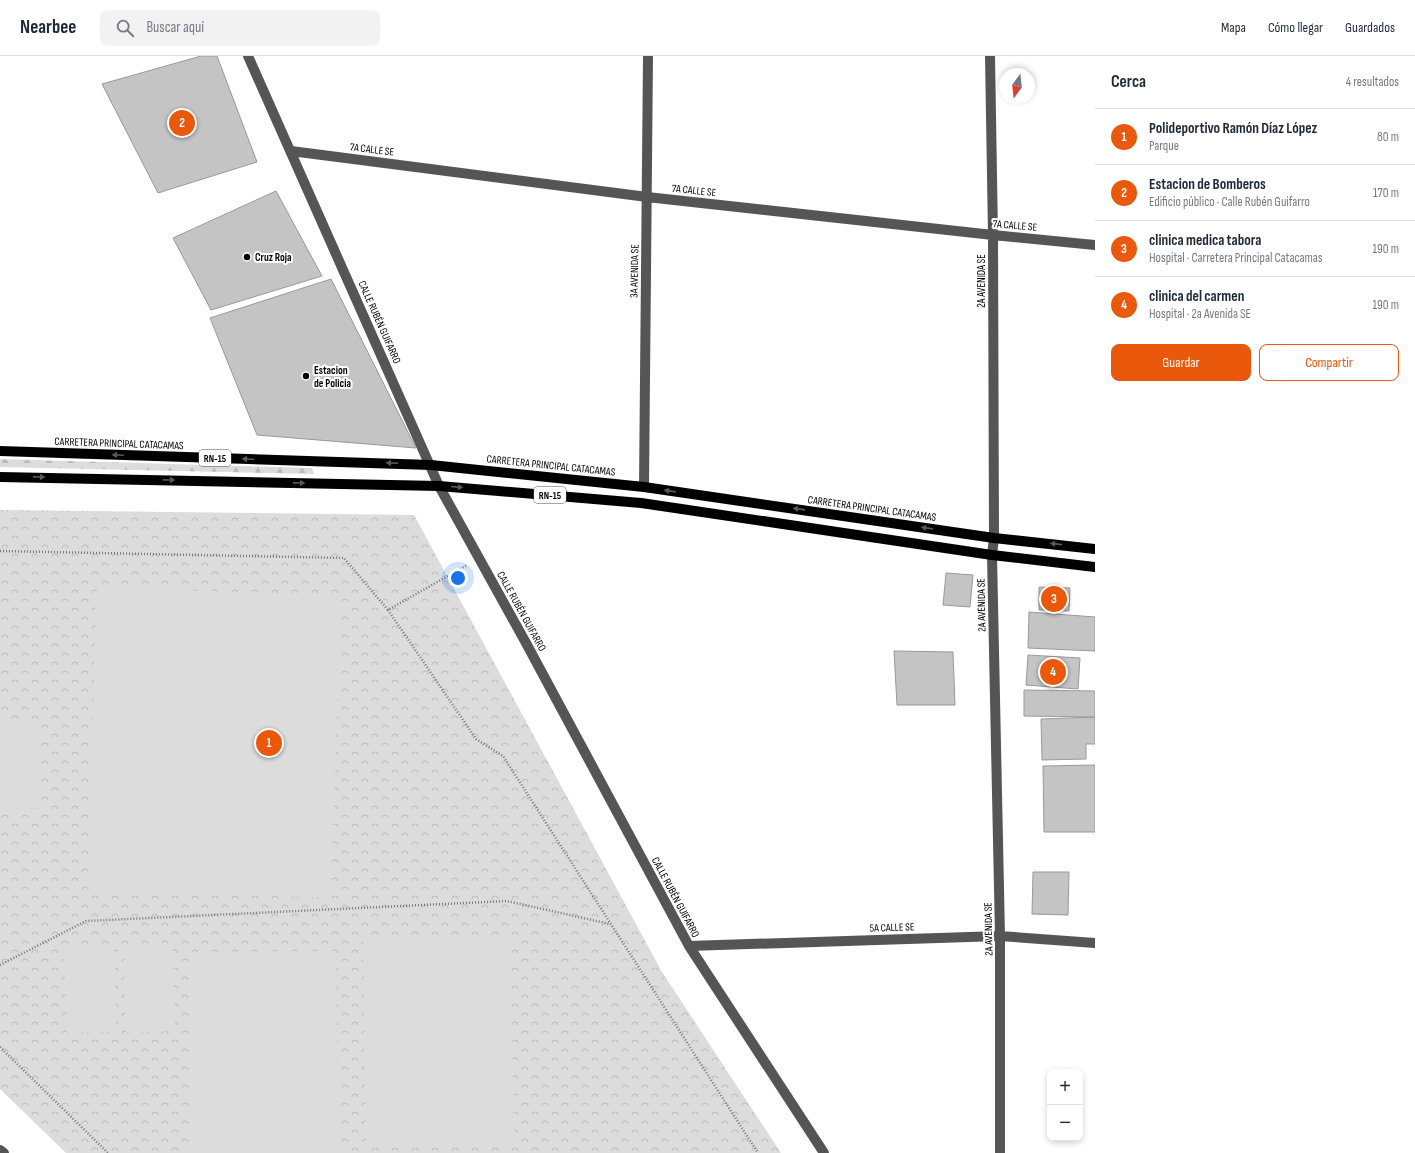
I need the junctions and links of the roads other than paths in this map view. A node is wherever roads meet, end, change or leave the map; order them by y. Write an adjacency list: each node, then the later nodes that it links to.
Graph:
1 (248, 56): 4 (street, CALLE RUBÉN GUIFARRO)
2 (648, 56): 5 (street, 3A AVENIDA SE)
3 (990, 56): 6 (street, 2A AVENIDA SE)
4 (290, 151): 5 (street, 7A CALLE SE); 9 (street, CALLE RUBÉN GUIFARRO)
5 (647, 198): 6 (street, 7A CALLE SE); 12 (street, 3A AVENIDA SE)
6 (993, 236): 7 (street, 7A CALLE SE); 13 (street, 2A AVENIDA SE)
7 (1095, 245)
8 (0, 451): 9 (main road, CARRETERA PRINCIPAL CATACAMAS / RN-15, one-way to 8)
9 (431, 465): 11 (street, CALLE RUBÉN GUIFARRO); 12 (main road, CARRETERA PRINCIPAL CATACAMAS / RN-15)
10 (0, 477): 11 (main road, RN-15, one-way to 11)
11 (439, 486): 15 (main road, RN-15, one-way to 15); 19 (street, CALLE RUBÉN GUIFARRO)
12 (644, 487): 13 (main road, CARRETERA PRINCIPAL CATACAMAS / RN-15, one-way to 12)
13 (994, 538): 14 (main road, CARRETERA PRINCIPAL CATACAMAS / RN-15, one-way to 13); 15 (street, 2A AVENIDA SE)
14 (1095, 549)
15 (992, 555): 16 (main road, RN-15); 17 (street, 2A AVENIDA SE)
16 (1095, 567)
17 (1000, 936): 18 (street, 5A CALLE SE); 19 (street, 5A CALLE SE); 23 (street, 2A AVENIDA SE)
18 (1095, 943)
19 (689, 946): 22 (street, CALLE RUBÉN GUIFARRO)
20 (0, 1150): 21 (street)
21 (4, 1153)
22 (824, 1153)
23 (1000, 1153)

